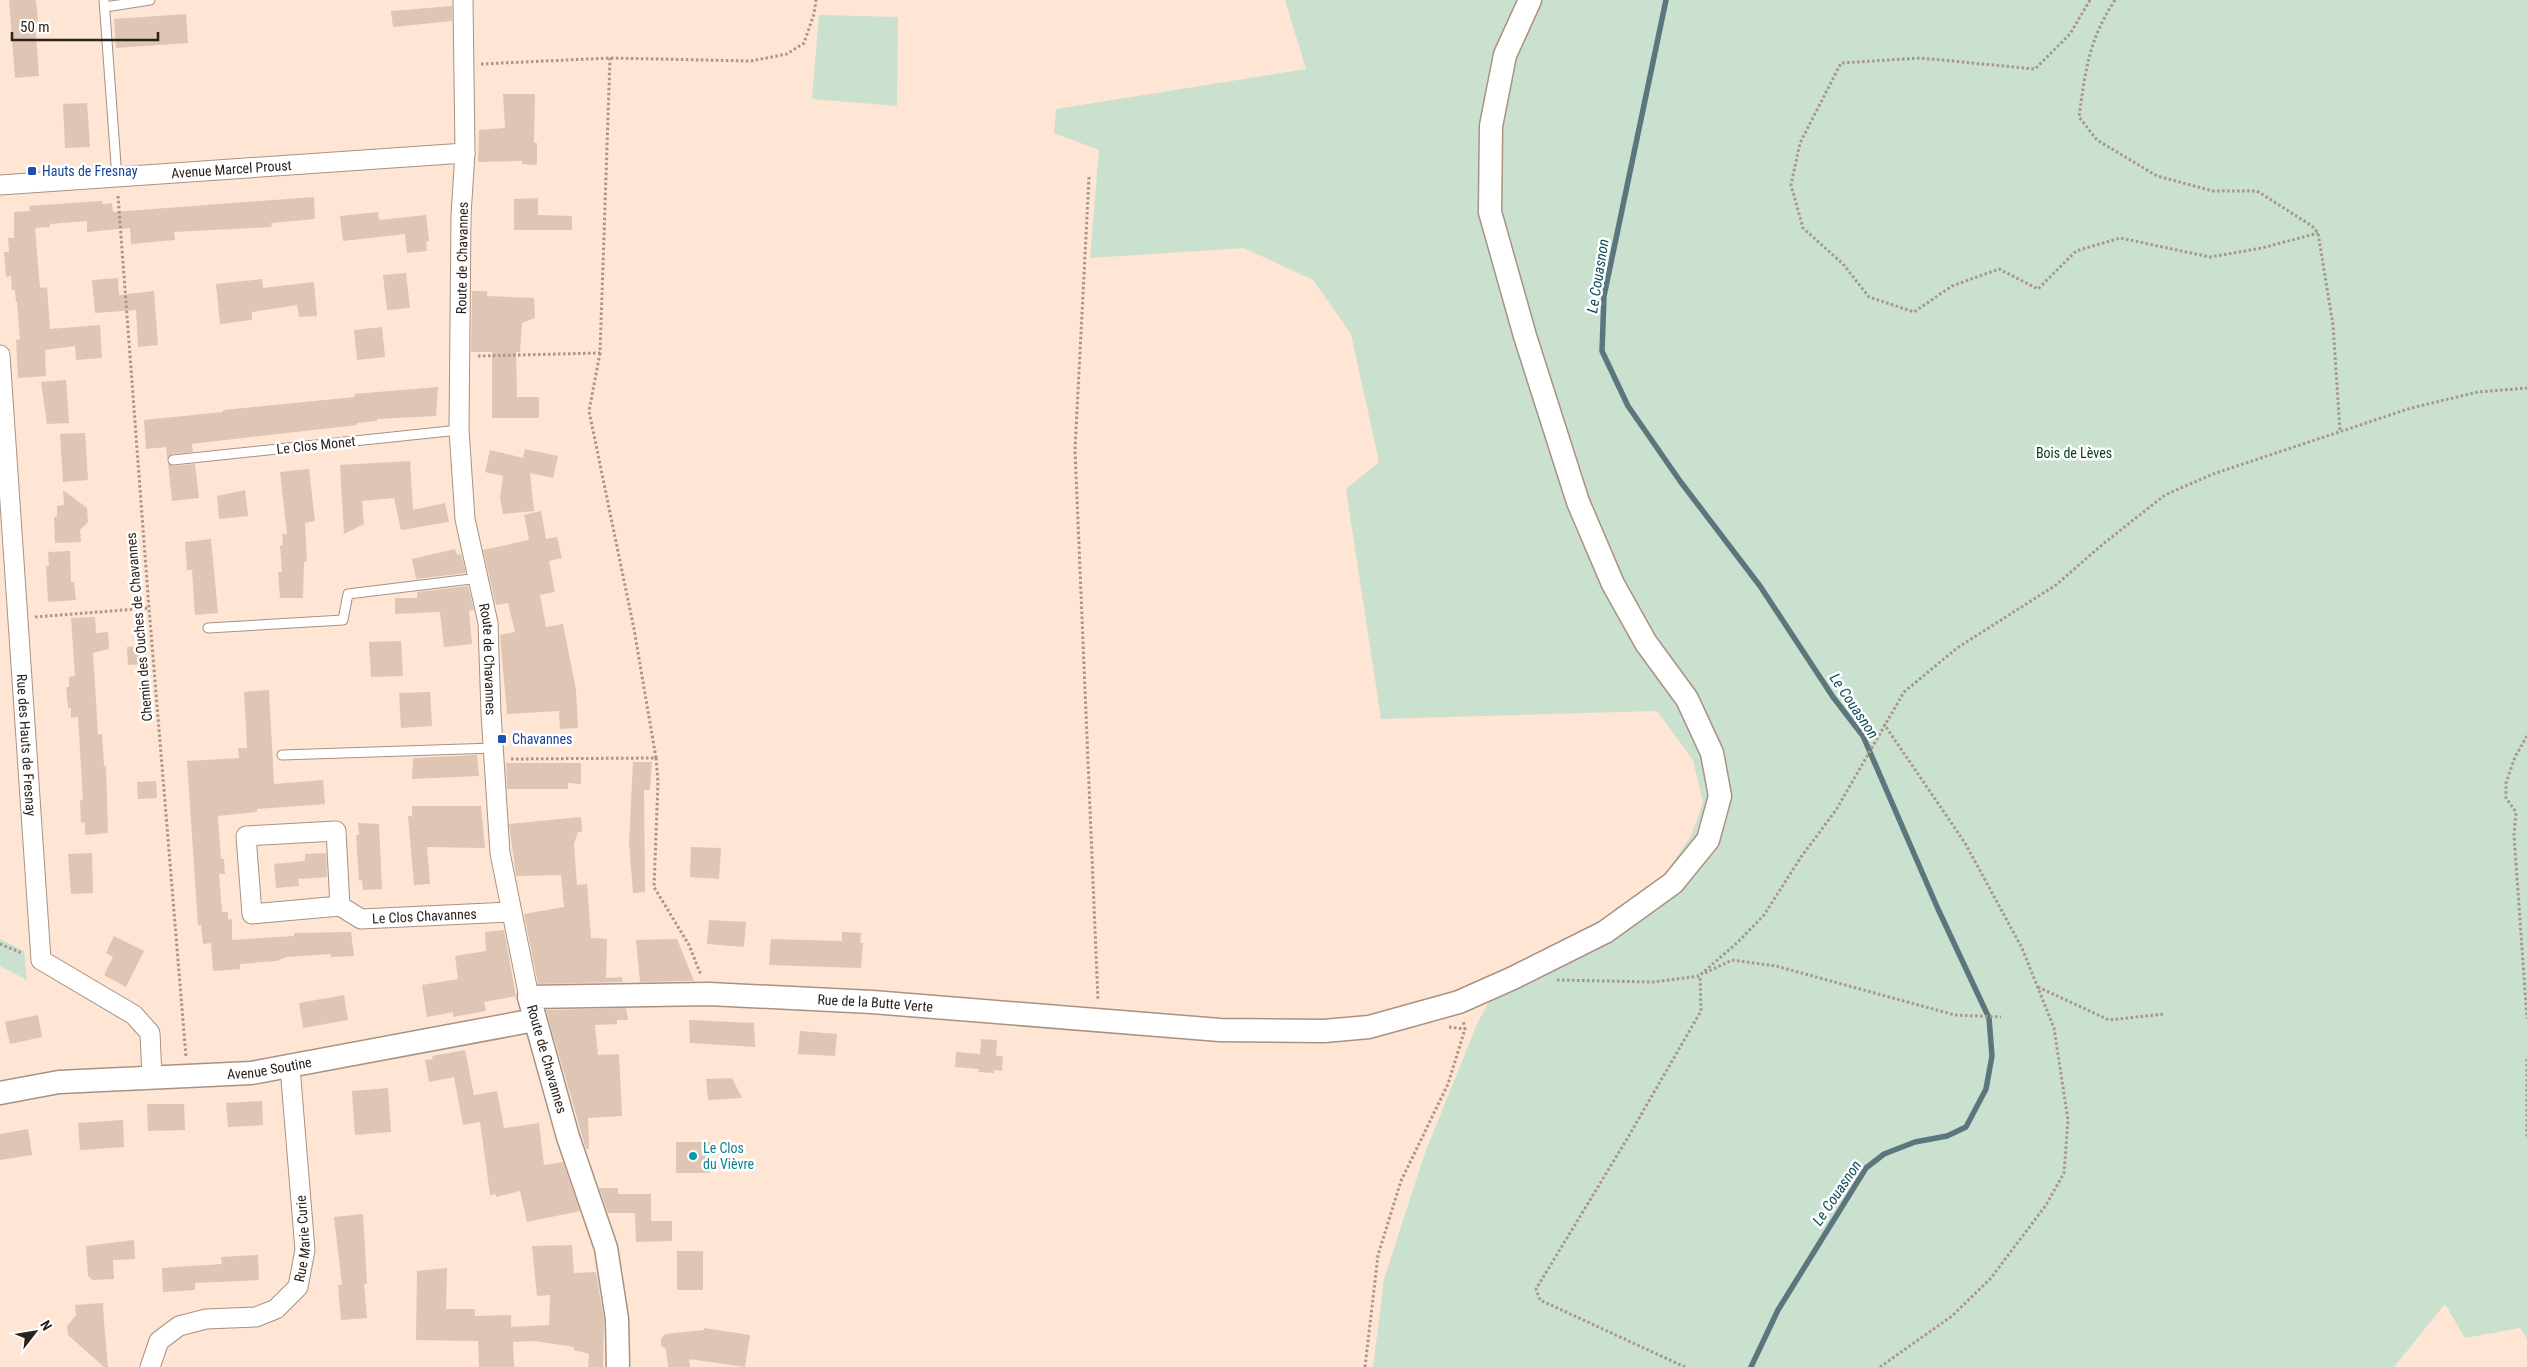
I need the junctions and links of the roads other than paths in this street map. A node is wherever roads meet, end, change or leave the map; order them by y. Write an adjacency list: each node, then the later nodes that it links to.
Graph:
1 (150, 0): 4 (lane)
2 (463, 0): 5 (street, Route de Chavannes)
3 (1530, 0): 17 (street, Rue de la Butte Verte)
4 (105, 4): 6 (lane)
5 (465, 153): 6 (street, Avenue Marcel Proust); 9 (street, Route de Chavannes)
6 (117, 178): 7 (street, Avenue Marcel Proust)
7 (0, 185)
8 (0, 355): 20 (street, Rue des Hauts de Fresnay)
9 (459, 430): 10 (lane, Le Clos Monet); 11 (street, Route de Chavannes)
10 (173, 460)
11 (479, 578): 12 (lane); 13 (street, Route de Chavannes)
12 (208, 628)
13 (494, 753): 14 (lane); 16 (street, Route de Chavannes)
14 (282, 755)
15 (340, 906): 15 (street); 16 (street, Le Clos Chavannes)
16 (511, 912): 17 (street, Route de Chavannes)
17 (529, 996): 18 (street, Route de Chavannes)
18 (535, 1020): 19 (street, Avenue Soutine); 23 (street, Route de Chavannes)
19 (290, 1067): 20 (street, Avenue Soutine); 22 (street, Rue Marie Curie)
20 (152, 1077): 21 (street, Avenue Soutine)
21 (0, 1093)
22 (150, 1367)
23 (618, 1367)

